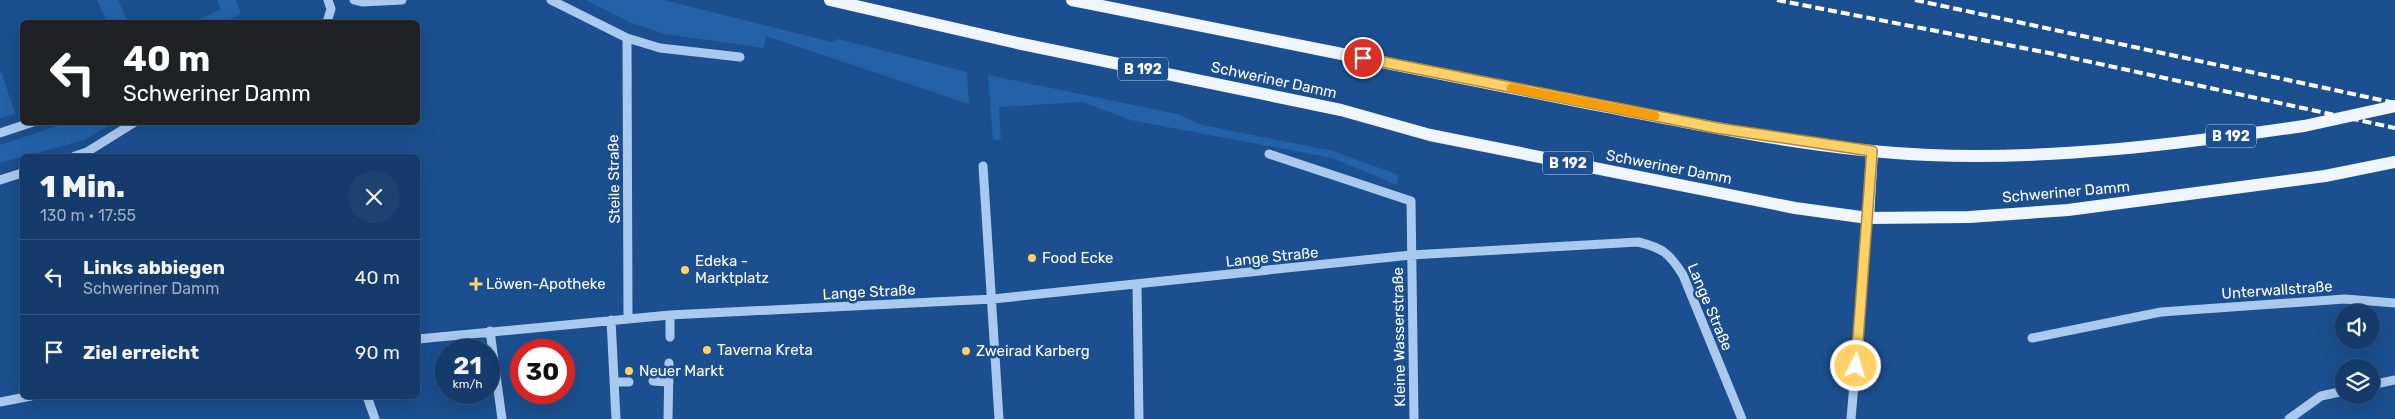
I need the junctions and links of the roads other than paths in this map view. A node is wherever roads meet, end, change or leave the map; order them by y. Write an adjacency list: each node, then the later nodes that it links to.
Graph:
1 (328, 0): 7 (street)
2 (354, 0): 3 (street)
3 (402, 0)
4 (551, 0): 8 (street)
5 (830, 0): 21 (main road, Schweriner Damm / B 192)
6 (1072, 0): 14 (main road, B 192)
7 (328, 20)
8 (627, 38): 9 (street); 27 (street, Steile Straße)
9 (740, 57)
10 (2395, 106): 14 (main road, B 192, bridge)
11 (24, 125): 13 (street)
12 (130, 125): 15 (street)
13 (0, 133)
14 (1872, 151): 21 (main road)
15 (81, 154)
16 (1269, 154): 22 (street, Kleine Wasserstraße)
17 (2395, 162): 21 (main road, Schweriner Damm / B 192)
18 (983, 166): 24 (street)
19 (20, 174): 20 (street)
20 (0, 180)
21 (1868, 218): 52 (street)
22 (1411, 255): 23 (street, Lange Straße); 50 (street, Kleine Wasserstraße); 51 (street, Lange Straße)
23 (1137, 286): 24 (street, Lange Straße); 49 (street)
24 (993, 299): 26 (street, Lange Straße); 48 (street)
25 (2395, 303): 31 (street, Unterwallstraße)
26 (670, 315): 27 (street); 30 (street)
27 (628, 319): 28 (street)
28 (611, 320): 29 (street); 36 (street)
29 (490, 331): 32 (street); 45 (street)
30 (670, 337)
31 (2032, 338)
32 (420, 339)
33 (669, 363): 38 (street)
34 (2395, 380): 39 (street)
35 (653, 381): 38 (street)
36 (614, 382): 37 (street); 46 (street)
37 (629, 382)
38 (669, 382): 47 (street)
39 (2380, 383)
40 (2335, 393): 53 (street)
41 (20, 398): 43 (street)
42 (368, 399): 44 (street)
43 (0, 402)
44 (375, 419)
45 (502, 419)
46 (616, 419)
47 (668, 419)
48 (999, 419)
49 (1139, 419)
50 (1414, 419)
51 (1742, 419)
52 (1851, 419)
53 (2289, 419)

